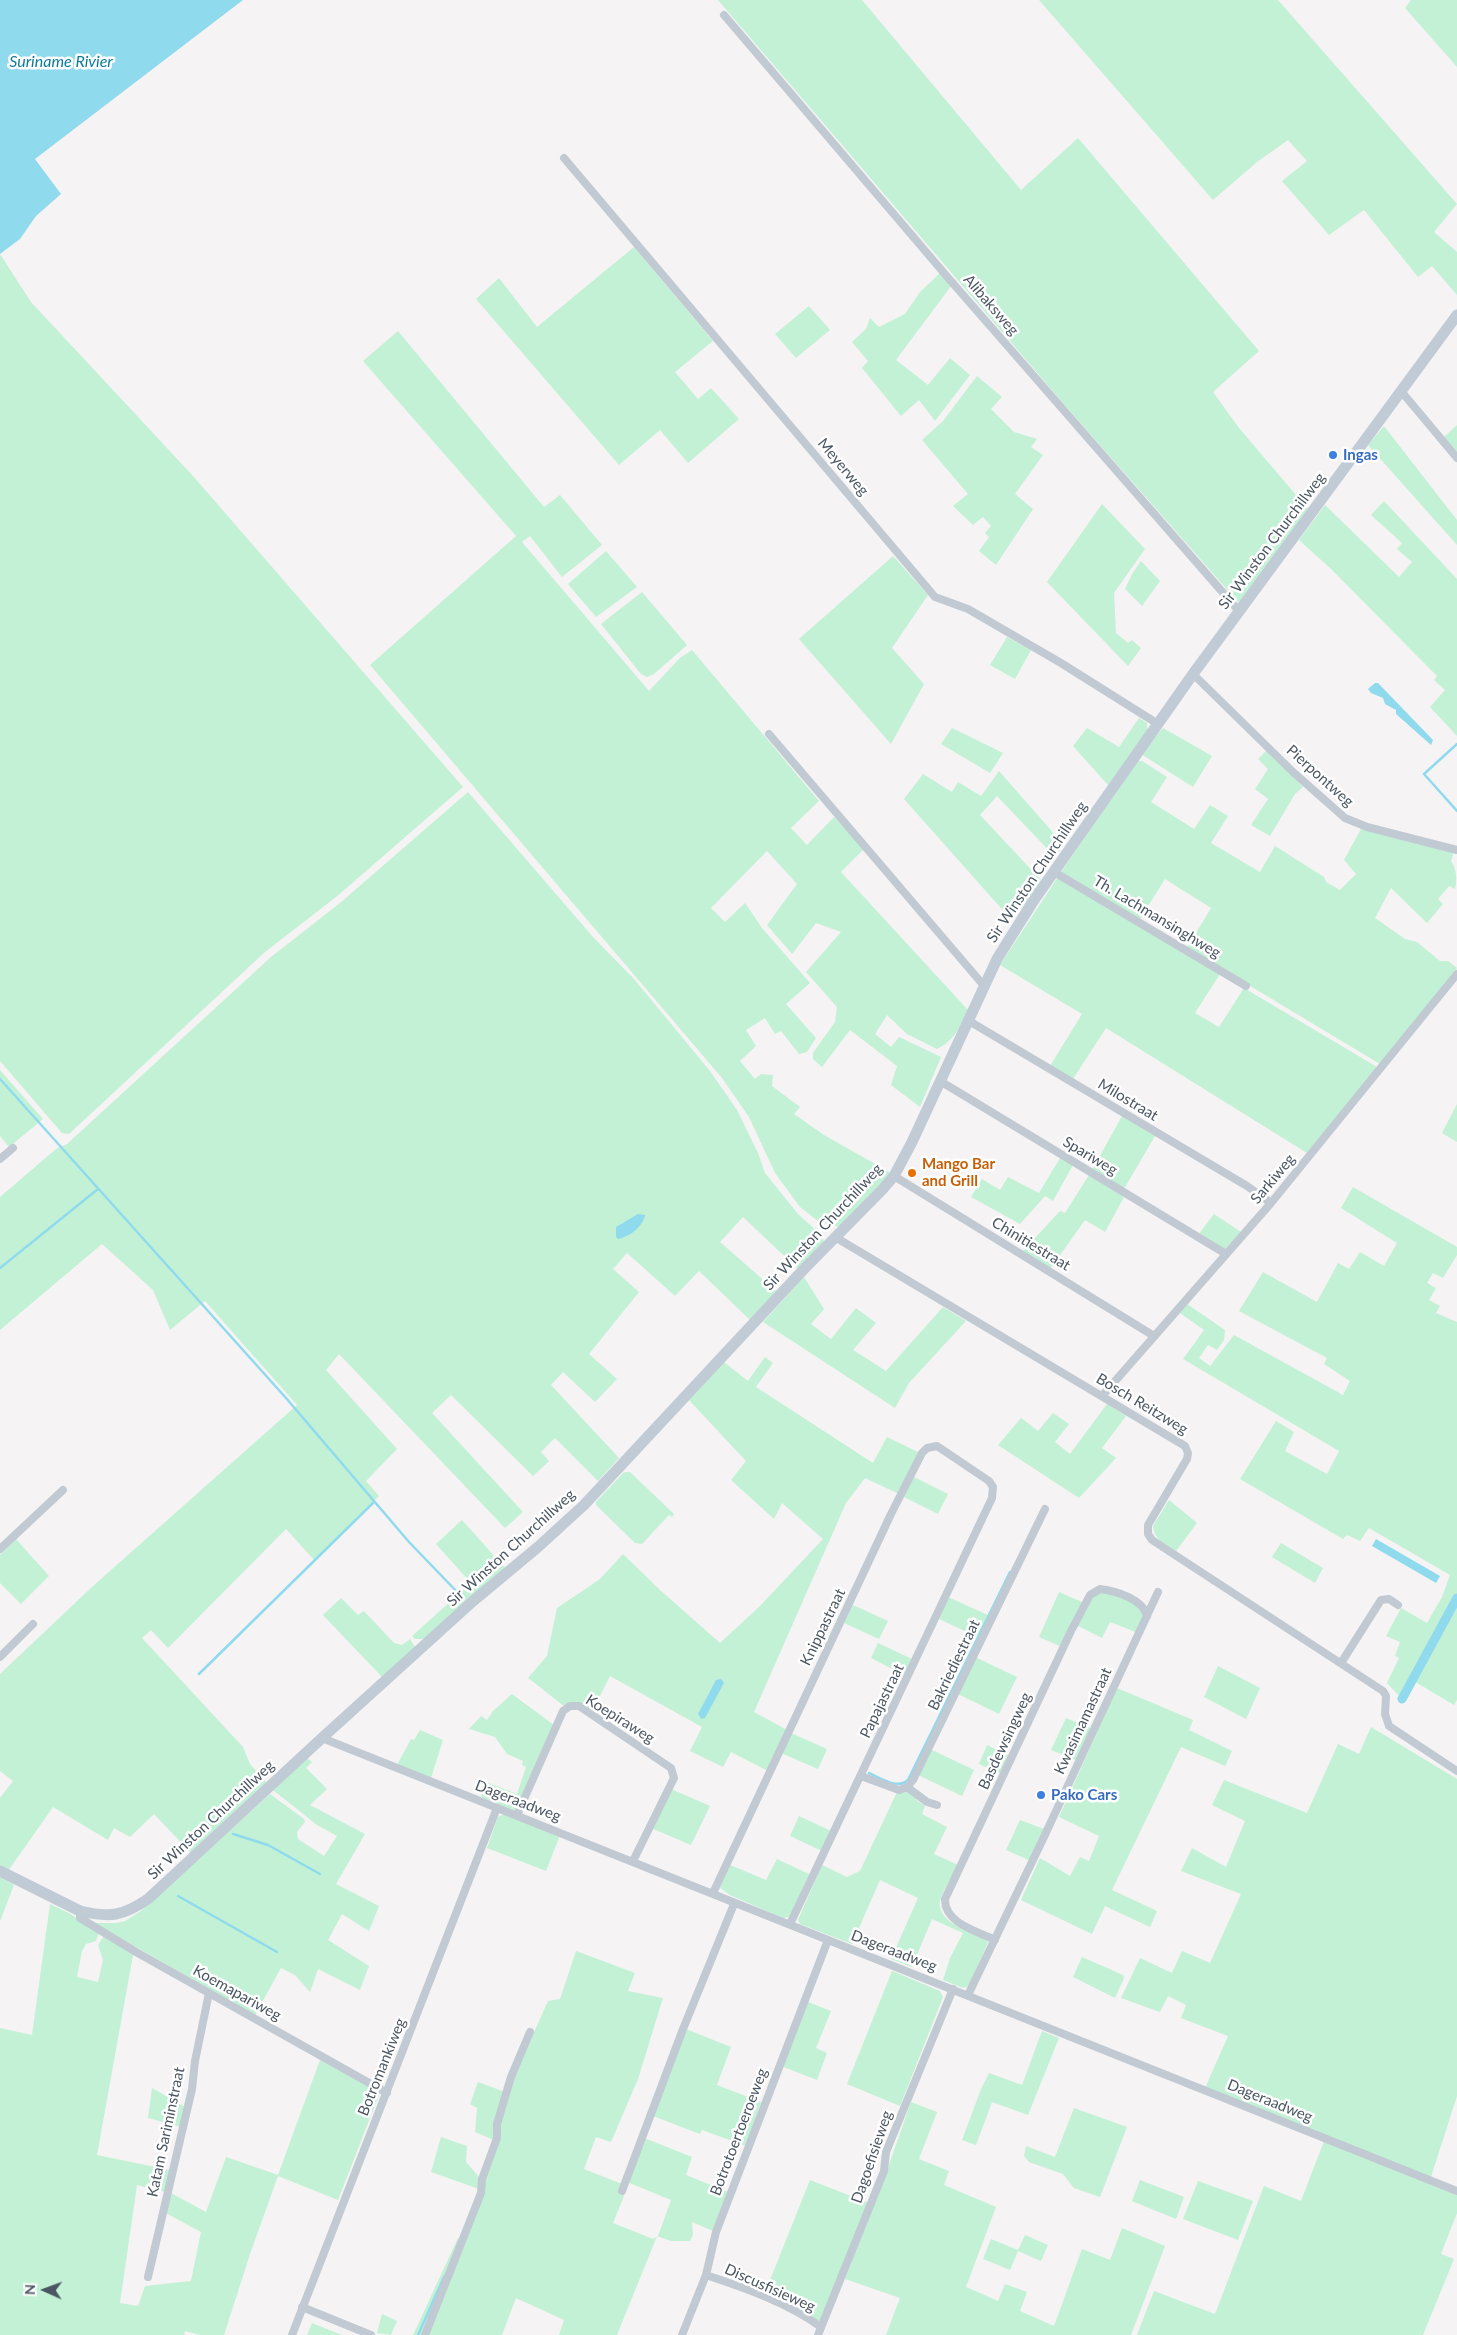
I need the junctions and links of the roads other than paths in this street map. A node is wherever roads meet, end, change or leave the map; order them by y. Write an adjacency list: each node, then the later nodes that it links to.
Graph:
1 (724, 15): 6 (street, Alibaksweg)
2 (564, 158): 8 (street, Meyerweg)
3 (1457, 315): 4 (street, Sir Winston Churchillweg)
4 (1401, 391): 5 (street); 6 (street, Sir Winston Churchillweg)
5 (1457, 458)
6 (1239, 611): 7 (street, Sir Winston Churchillweg)
7 (1193, 674): 8 (street, Sir Winston Churchillweg); 10 (street, Pierpontweg)
8 (1158, 724): 11 (street, Sir Winston Churchillweg)
9 (769, 734): 14 (street)
10 (1457, 850)
11 (1054, 872): 13 (street, Th. Lachmansinghweg); 14 (street, Sir Winston Churchillweg)
12 (1457, 974): 20 (street, Sarkiweg)
13 (1246, 986)
14 (985, 987): 15 (street, Sir Winston Churchillweg)
15 (970, 1021): 16 (street, Sir Winston Churchillweg); 20 (street, Milostraat)
16 (940, 1081): 19 (street, Sir Winston Churchillweg); 22 (street, Spariweg)
17 (13, 1148): 18 (street)
18 (0, 1159)
19 (894, 1176): 21 (street, Sir Winston Churchillweg); 23 (street, Chinitiestraat)
20 (1272, 1203): 22 (street, Sarkiweg)
21 (835, 1237): 24 (street, Bosch Reitzweg); 35 (street, Sir Winston Churchillweg)
22 (1226, 1254): 23 (street, Sarkiweg)
23 (1154, 1336): 24 (street, Sarkiweg)
24 (1102, 1396): 34 (street, Bosch Reitzweg)
25 (993, 1487): 37 (street, Papajastraat); 44 (street, Knippastraat)
26 (63, 1490): 28 (street)
27 (1045, 1509): 38 (street, Bakriediestraat)
28 (0, 1549)
29 (1158, 1592): 31 (street, Kwasimamastraat)
30 (1398, 1605): 34 (street)
31 (1147, 1616): 49 (street, Kwasimamastraat); 49 (street, Basdewsingweg)
32 (33, 1624): 33 (street)
33 (0, 1657)
34 (1341, 1663): 36 (street, Bosch Reitzweg)
35 (322, 1738): 40 (street, Dageraadweg); 46 (street, Sir Winston Churchillweg)
36 (1457, 1771)
37 (862, 1776): 38 (street); 47 (street, Papajastraat)
38 (907, 1787): 39 (street)
39 (937, 1805)
40 (498, 1808): 41 (street, Dageraadweg); 54 (street, Botromankiweg)
41 (517, 1815): 42 (street, Dageraadweg); 42 (street, Koepiraweg)
42 (633, 1861): 44 (street, Dageraadweg)
43 (0, 1871): 46 (street, Sir Winston Churchillweg)
44 (713, 1893): 45 (street, Dageraadweg)
45 (734, 1904): 47 (street, Dageraadweg); 55 (street)
46 (80, 1911): 51 (street, Koemapariweg)
47 (790, 1924): 48 (street, Dageraadweg)
48 (828, 1940): 50 (street, Dageraadweg); 57 (street, Botrotoertoeroeweg)
49 (995, 1940): 52 (street, Kwasimamastraat)
50 (953, 1989): 52 (street, Dageraadweg); 60 (street, Dagoefisieweg)
51 (209, 1993): 54 (street, Koemapariweg); 58 (street, Katam Sariminstraat)
52 (968, 1995): 56 (street, Dageraadweg)
53 (530, 2032): 63 (street)
54 (387, 2093): 59 (street, Botromankiweg)
55 (622, 2191)
56 (1457, 2191)
57 (706, 2275): 60 (street, Discusfisieweg); 64 (street, Botrotoertoeroeweg)
58 (148, 2277)
59 (302, 2307): 61 (street, Botromankiweg); 62 (street)
60 (820, 2331)
61 (292, 2335)
62 (371, 2335)
63 (425, 2335)
64 (682, 2335)

